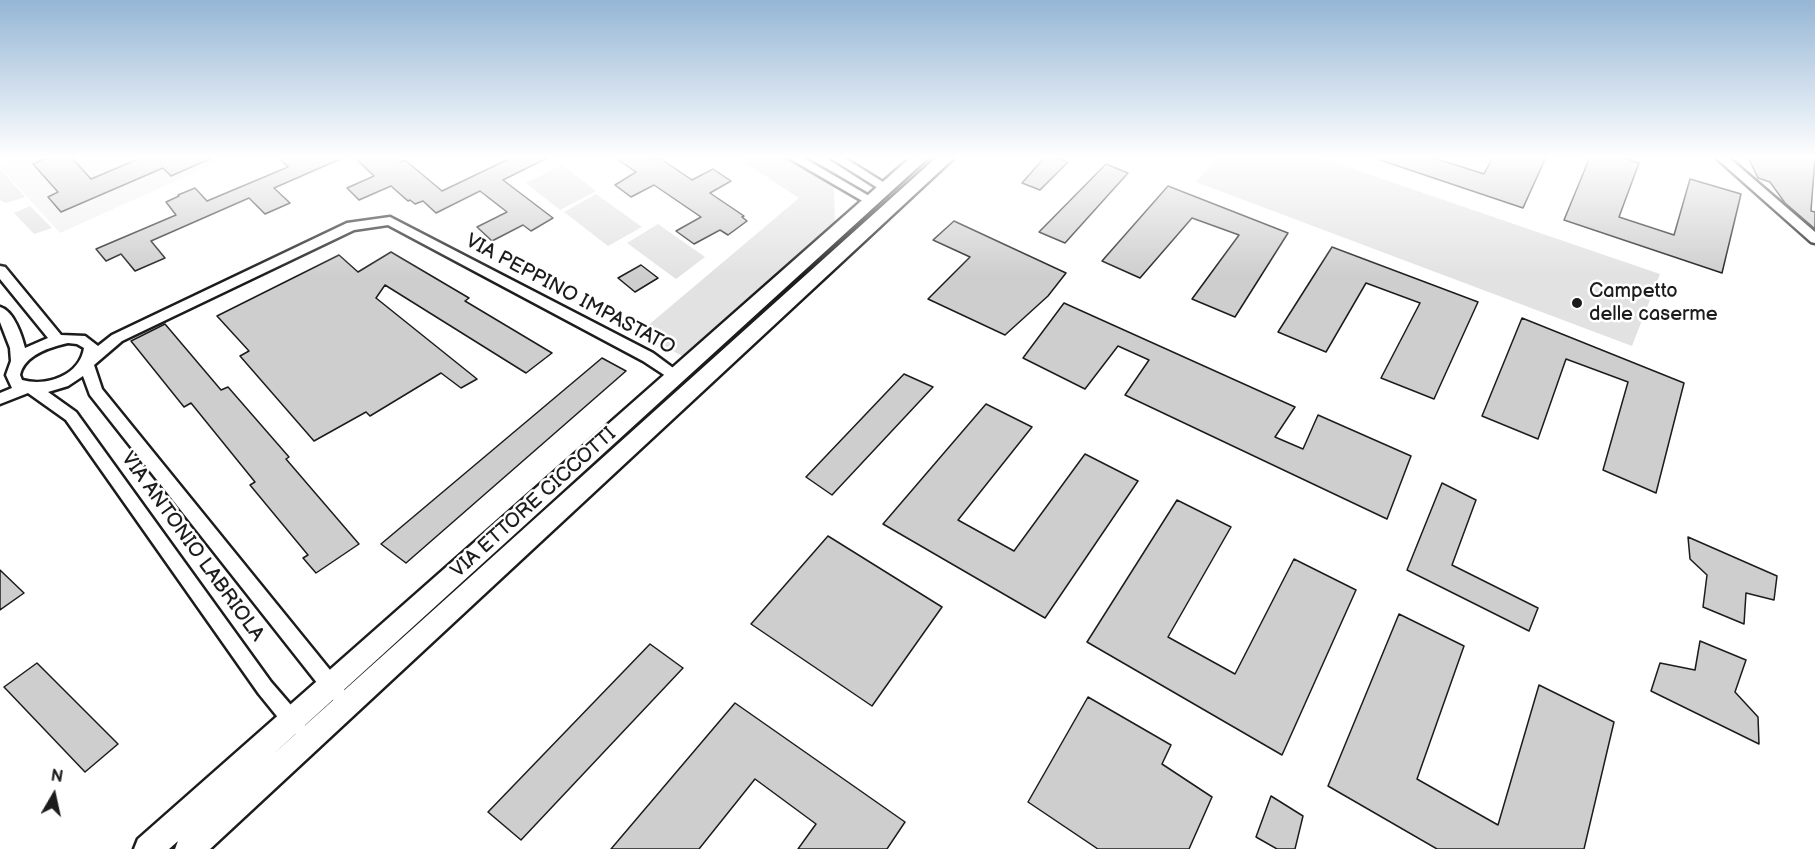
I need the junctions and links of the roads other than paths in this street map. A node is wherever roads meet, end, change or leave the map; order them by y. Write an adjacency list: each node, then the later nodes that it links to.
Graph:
1 (884, 196): 11 (street, VIA ETTORE CICCOTTI); 14 (street, VIA ETTORE CICCOTTI)
2 (1766, 197): 3 (street)
3 (1815, 239)
4 (0, 270): 7 (street)
5 (0, 312): 10 (street)
6 (117, 338): 8 (street, VIA PEPPINO IMPASTATO); 9 (street, VIA PEPPINO IMPASTATO); 11 (street, VIA PEPPINO IMPASTATO)
7 (58, 340): 8 (street, VIA PEPPINO IMPASTATO); 10 (street)
8 (83, 340): 9 (street, VIA ANTONIO LABRIOLA)
9 (86, 364): 12 (street, VIA PEPPINO IMPASTATO); 14 (street, VIA ANTONIO LABRIOLA)
10 (10, 373): 12 (street, VIA ANTONIO LABRIOLA)
11 (677, 376): 14 (street, VIA ETTORE CICCOTTI)
12 (30, 388): 13 (street, VIA PEPPINO IMPASTATO); 15 (street, VIA ANTONIO LABRIOLA)
13 (0, 399)
14 (339, 695): 15 (street, VIA ETTORE CICCOTTI)
15 (300, 729): 16 (street, VIA ETTORE CICCOTTI); 17 (street, VIA ETTORE CICCOTTI)
16 (207, 840): 18 (street, VIA ETTORE CICCOTTI)
17 (147, 849)
18 (189, 849)

